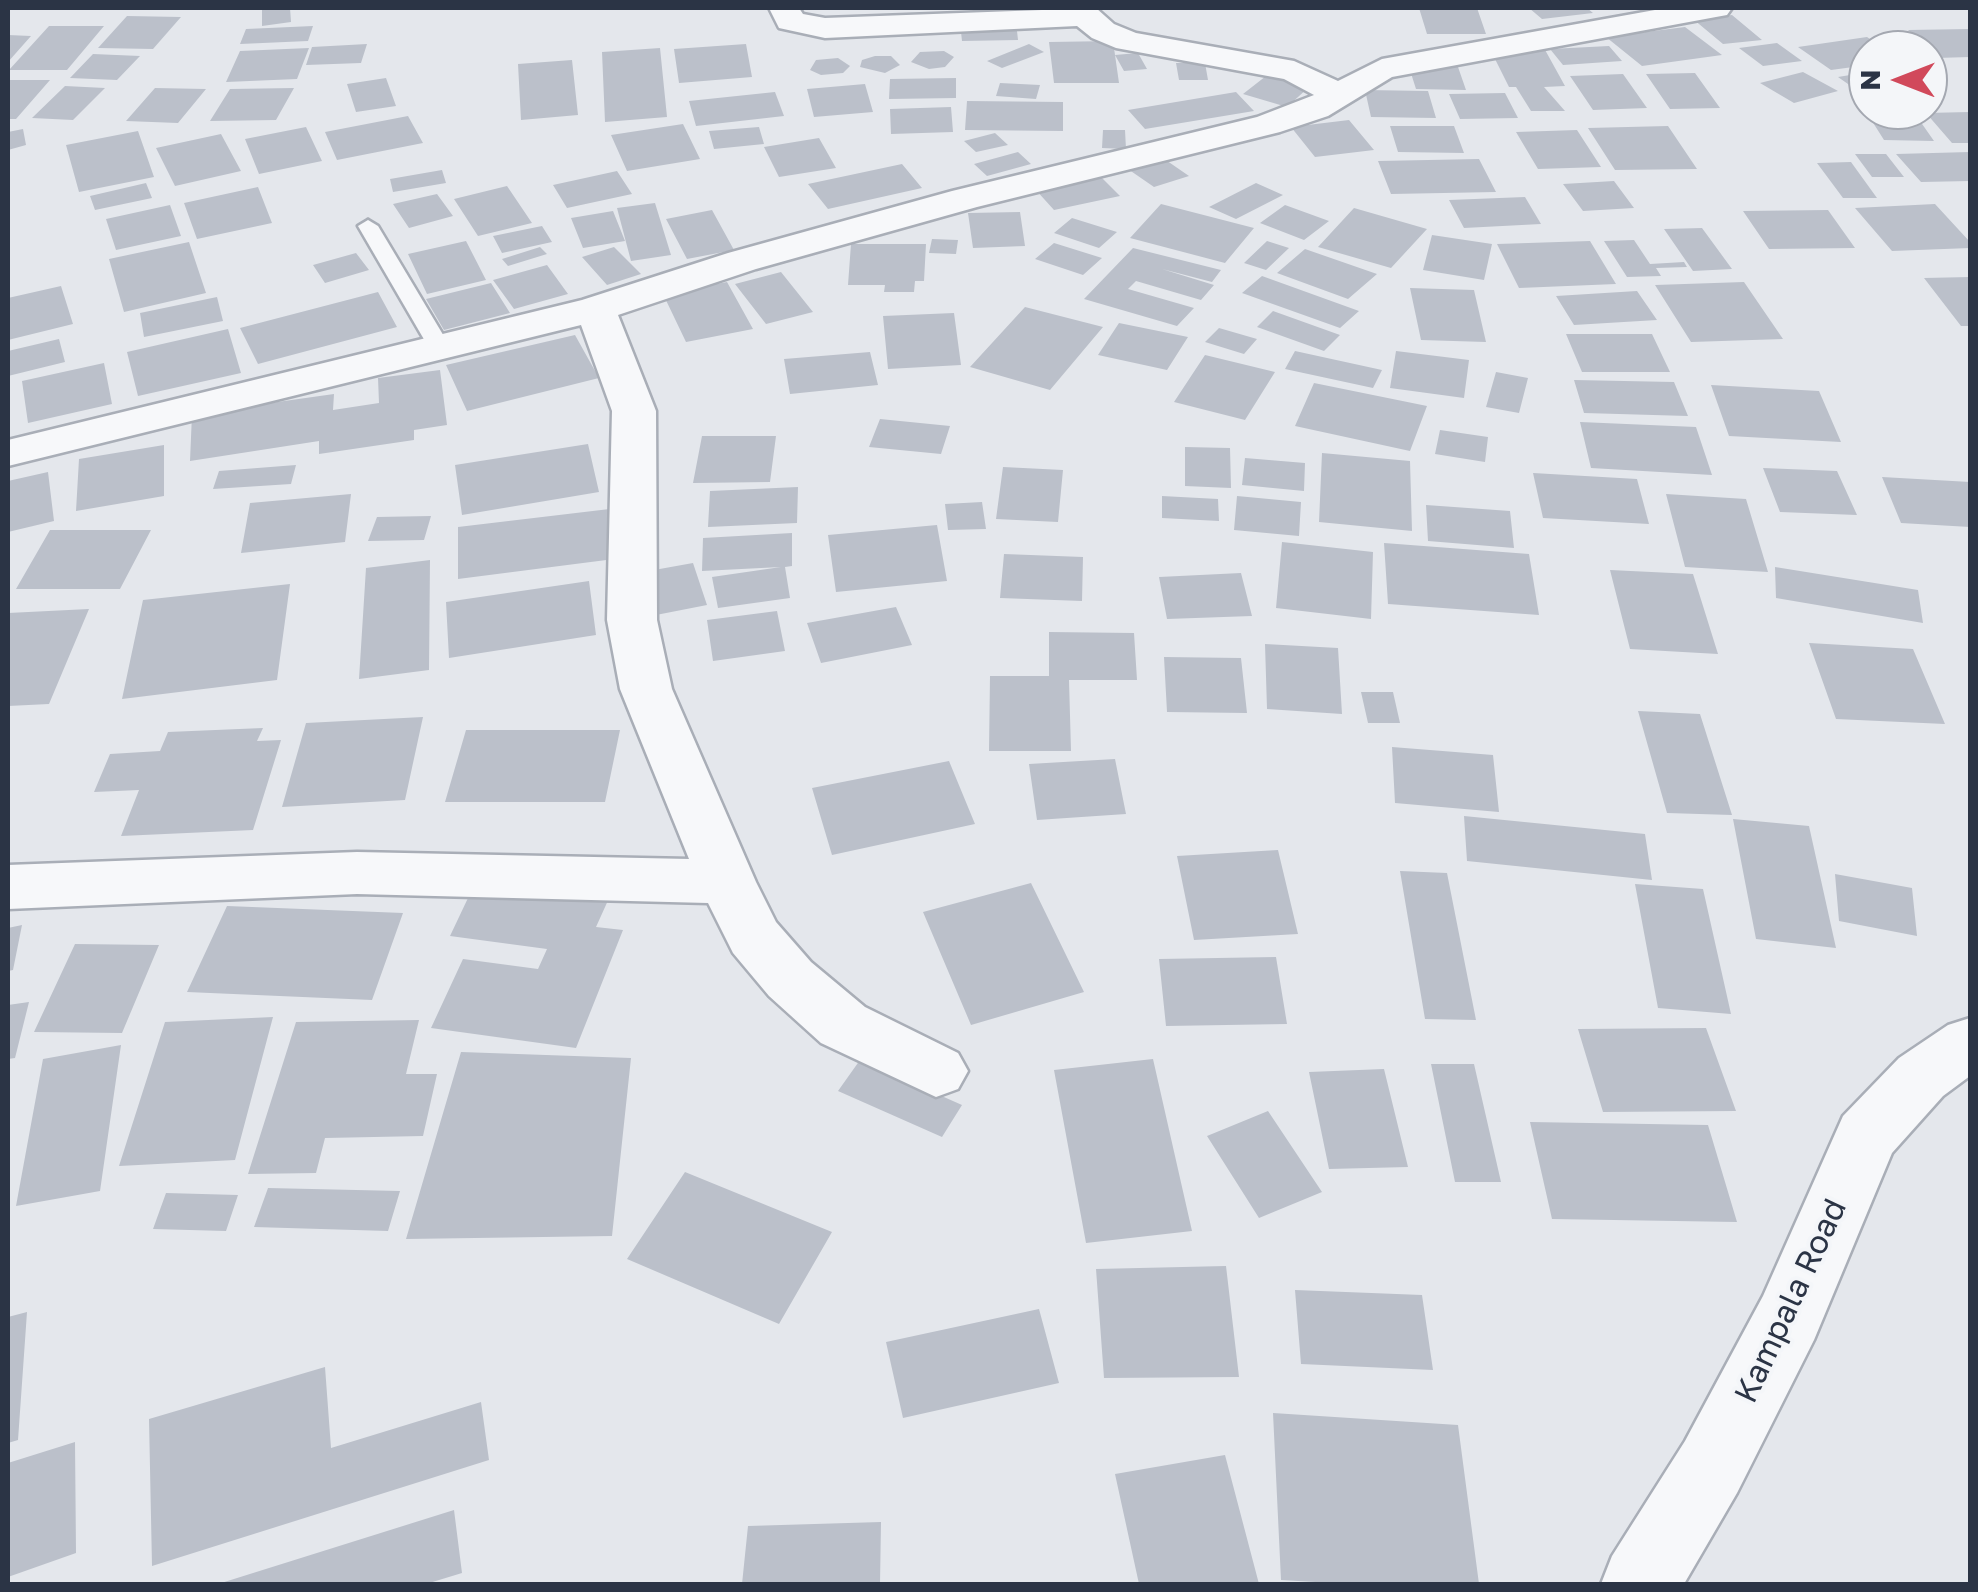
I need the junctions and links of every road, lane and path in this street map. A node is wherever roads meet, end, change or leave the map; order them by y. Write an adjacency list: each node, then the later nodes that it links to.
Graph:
1 (784, 8): 4 (street)
2 (1500, 8): 5 (street)
3 (1716, 8): 5 (street)
4 (1082, 12): 6 (street)
5 (1525, 40): 6 (street)
6 (1340, 94): 8 (street)
7 (368, 226): 9 (lane)
8 (594, 309): 9 (street); 11 (street)
9 (440, 348): 10 (street)
10 (8, 453)
11 (727, 882): 12 (street); 14 (street)
12 (8, 888)
13 (1970, 1043): 15 (street, Kampala Road)
14 (936, 1071)
15 (1640, 1584)

